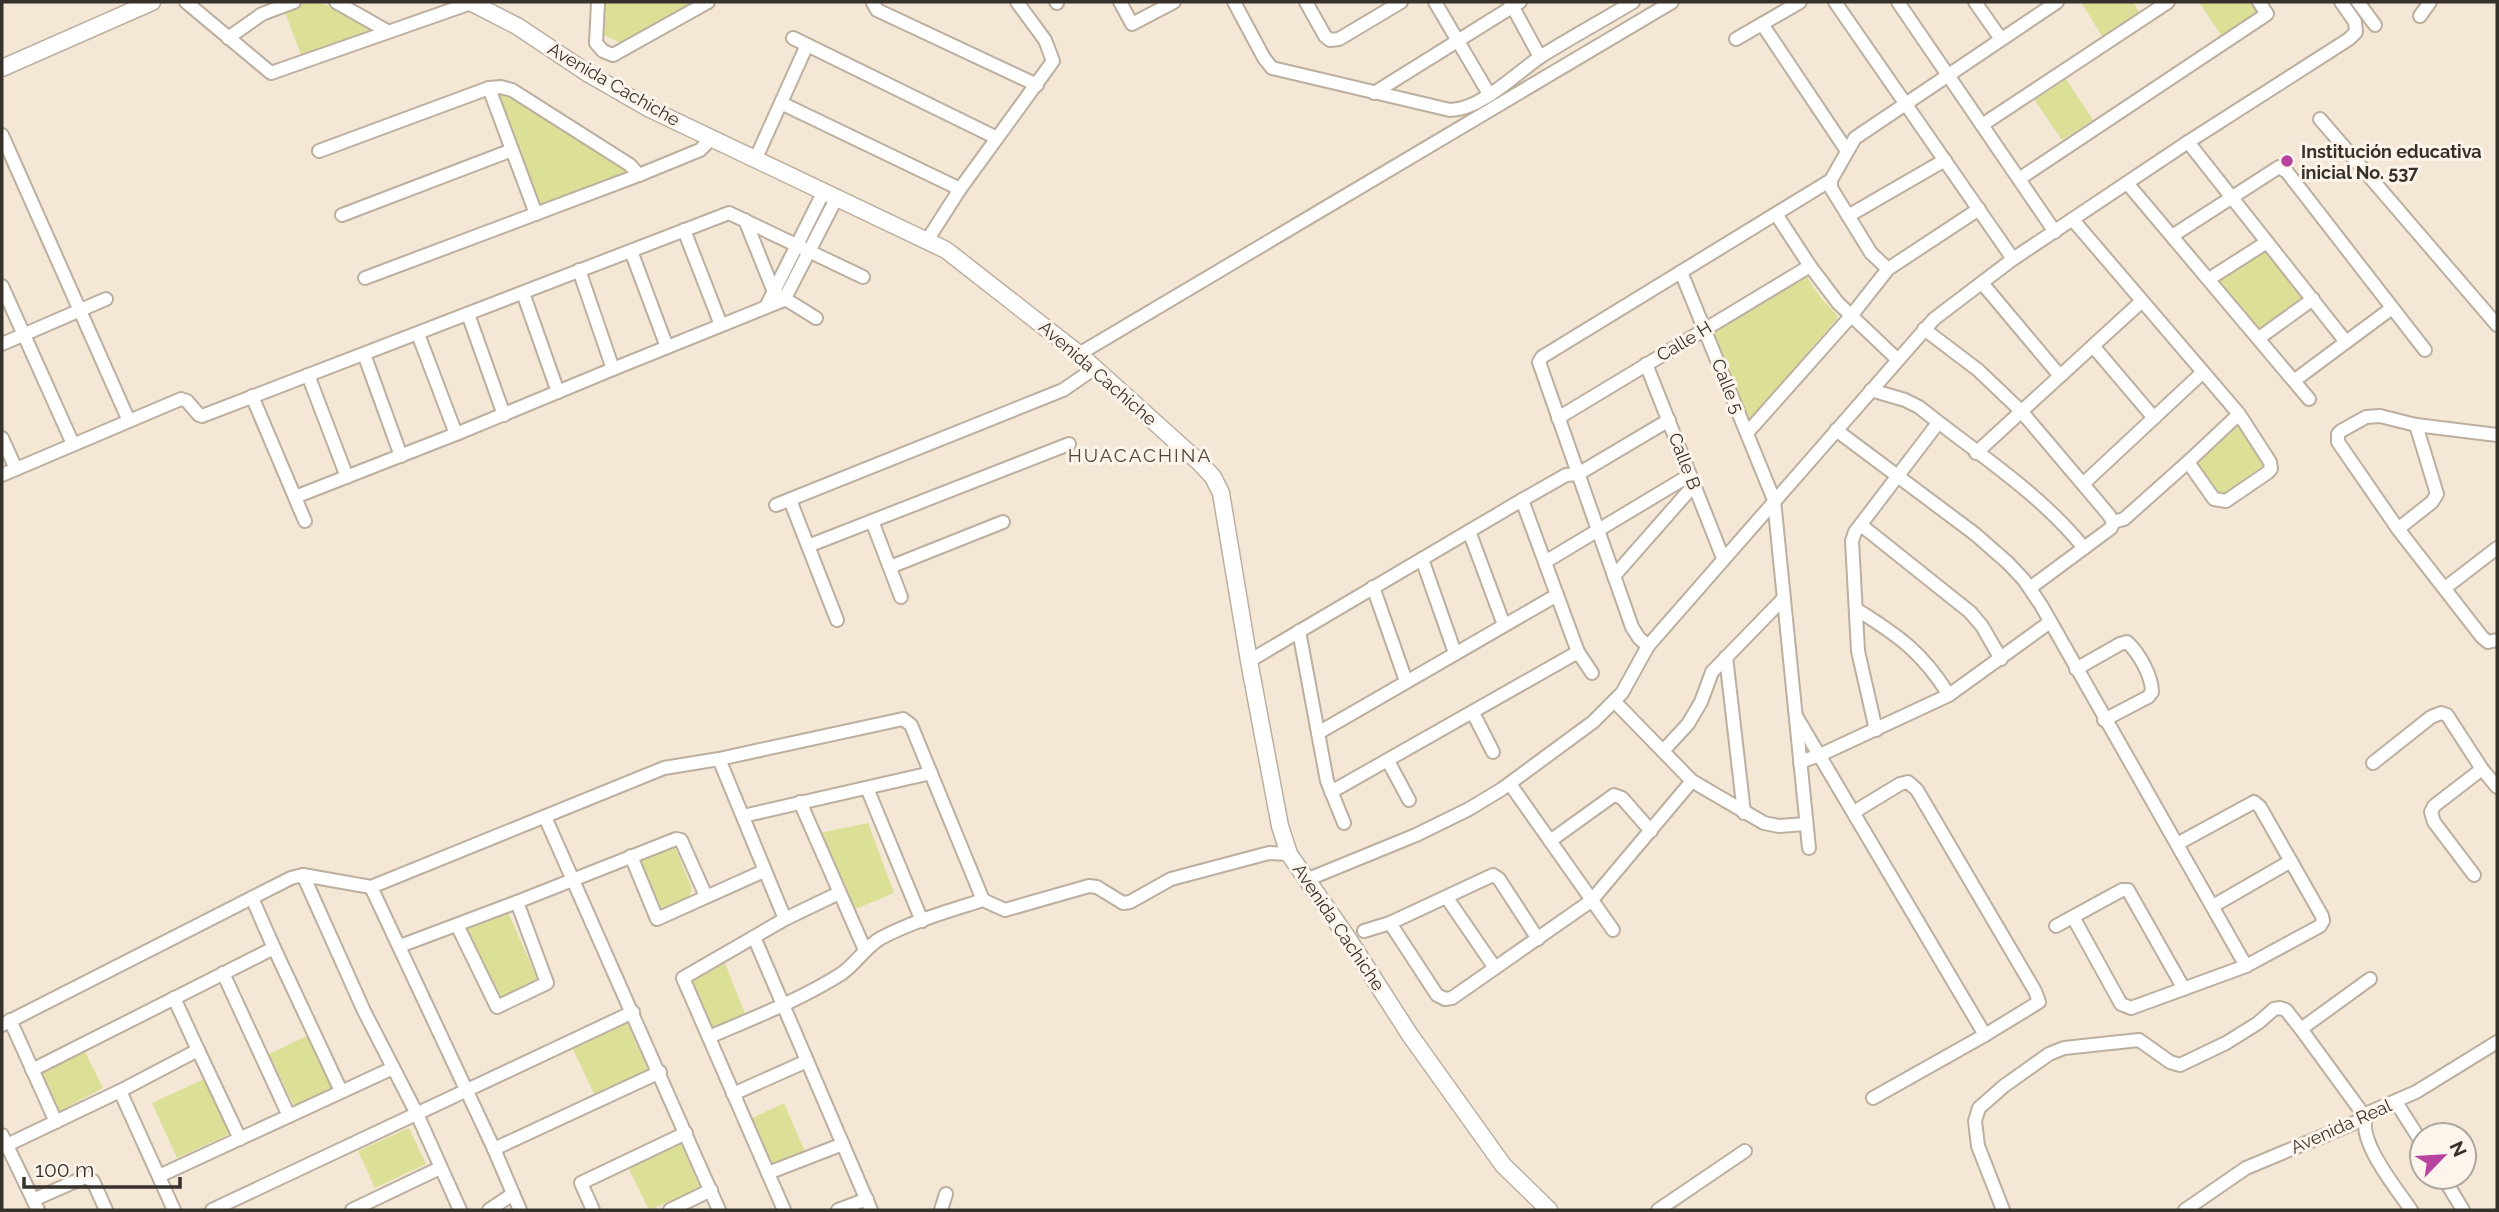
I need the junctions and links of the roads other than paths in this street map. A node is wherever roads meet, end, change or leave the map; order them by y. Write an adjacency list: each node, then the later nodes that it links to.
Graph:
1 (152, 2): 39 (street)
2 (186, 2): 32 (street)
3 (294, 2): 32 (street)
4 (336, 2): 31 (street)
5 (471, 2): 31 (street); 50 (street, Avenida Cachiche)
6 (598, 2): 7 (street)
7 (708, 2)
8 (1017, 2): 41 (street)
9 (1120, 2): 10 (street)
10 (1174, 2)
11 (1234, 2): 43 (street)
12 (1306, 2): 13 (street)
13 (1401, 2)
14 (1436, 2): 36 (street)
15 (1633, 2): 38 (street)
16 (1672, 2): 112 (street)
17 (1800, 2): 29 (street)
18 (1835, 2): 45 (street)
19 (1898, 2): 40 (street)
20 (1975, 2): 35 (street)
21 (2056, 2): 35 (street)
22 (2168, 2): 48 (street)
23 (2259, 2): 59 (street)
24 (2430, 2): 28 (street)
25 (873, 3): 41 (street)
26 (1514, 3): 36 (street); 38 (street)
27 (2351, 4): 30 (street); 52 (street)
28 (2420, 16)
29 (1762, 24): 34 (street); 55 (street)
30 (2375, 25)
31 (387, 31): 32 (street)
32 (228, 38)
33 (793, 38): 37 (street)
34 (1736, 39)
35 (2001, 39): 40 (street)
36 (1458, 40): 43 (street); 44 (street)
37 (807, 45): 46 (street); 51 (street)
38 (1540, 57): 44 (street)
39 (2, 68)
40 (1948, 74): 45 (street); 48 (street)
41 (1037, 85): 51 (street)
42 (489, 88): 53 (street); 54 (street); 58 (street)
43 (1374, 93): 44 (street)
44 (1489, 94)
45 (1906, 102): 55 (street); 57 (street)
46 (781, 103): 56 (street); 62 (street)
47 (2320, 119): 100 (street)
48 (1982, 125): 59 (street)
49 (2, 135): 95 (street)
50 (712, 138): 56 (street, Avenida Cachiche); 58 (street)
51 (998, 138): 62 (street)
52 (2188, 142): 61 (street); 64 (street)
53 (512, 150): 66 (street); 68 (street)
54 (319, 151)
55 (1847, 151): 60 (street)
56 (757, 158): 63 (street, Avenida Cachiche)
57 (1945, 159): 65 (street); 69 (street)
58 (639, 175): 66 (street)
59 (2019, 178): 73 (street)
60 (1831, 180): 67 (street); 69 (street)
61 (2127, 183): 71 (street); 74 (street)
62 (960, 189): 75 (street)
63 (830, 196): 75 (street, Avenida Cachiche); 77 (street)
64 (2231, 196): 74 (street); 76 (street); 94 (street)
65 (1979, 209): 79 (street); 81 (street)
66 (536, 214): 85 (street)
67 (1776, 214): 80 (street); 83 (street)
68 (342, 215)
69 (1848, 216): 81 (street)
70 (745, 220): 72 (street); 77 (street); 90 (street)
71 (2073, 220): 73 (street); 93 (street)
72 (684, 230): 78 (street); 99 (street)
73 (2054, 232): 79 (street)
74 (2172, 236): 86 (street)
75 (928, 239): 112 (street, Avenida Cachiche)
76 (2267, 242): 86 (street); 92 (street)
77 (803, 248): 84 (street); 90 (street)
78 (631, 251): 82 (street); 109 (street)
79 (2013, 259): 87 (street)
80 (1810, 265): 97 (street); 101 (street, Calle H)
81 (1888, 269): 97 (street)
82 (579, 271): 89 (street); 116 (street)
83 (1681, 272): 101 (street, Calle 5); 128 (street)
84 (863, 277)
85 (365, 278)
86 (2209, 279): 105 (street)
87 (1982, 283): 102 (street); 119 (street)
88 (2, 286): 103 (street)
89 (523, 293): 96 (street); 122 (street)
90 (779, 296): 98 (street); 99 (street)
91 (106, 299): 95 (street)
92 (2313, 299): 105 (street); 106 (street)
93 (2142, 300): 108 (street); 117 (street)
94 (2392, 308): 106 (street); 110 (street)
95 (79, 311): 103 (street); 131 (street)
96 (468, 314): 104 (street); 127 (street)
97 (1851, 316): 113 (street); 135 (street)
98 (816, 318)
99 (720, 325): 109 (street)
100 (2497, 325)
101 (1705, 328): 114 (street, Calle H); 135 (street, Calle 5)
102 (1924, 330): 113 (street); 125 (street)
103 (24, 334): 107 (street); 140 (street)
104 (418, 334): 111 (street); 136 (street)
105 (2259, 338): 120 (street)
106 (2346, 342): 120 (street)
107 (2, 344)
108 (2093, 346): 119 (street); 129 (street)
109 (667, 347): 116 (street)
110 (2425, 350)
111 (364, 354): 118 (street); 142 (street)
112 (1079, 354): 115 (street, Avenida Cachiche)
113 (1898, 359): 121 (street)
114 (1646, 364): 128 (street, Calle H); 130 (street, Calle B)
115 (1095, 368): 152 (street); 189 (street, Avenida Cachiche)
116 (613, 369): 122 (street)
117 (2203, 372): 126 (street); 129 (street)
118 (308, 375): 123 (street); 148 (street)
119 (2060, 376): 125 (street)
120 (2295, 380): 124 (street)
121 (1871, 390): 132 (street); 134 (street)
122 (558, 392): 127 (street)
123 (252, 396): 131 (street); 151 (street)
124 (2309, 399)
125 (2021, 411): 141 (street); 150 (street)
126 (2239, 414): 143 (street); 143 (street)
127 (504, 415): 136 (street)
128 (1558, 418): 145 (street)
129 (2154, 418): 150 (street)
130 (1669, 420): 145 (street); 149 (street, Calle B)
131 (129, 421): 140 (street)
132 (1938, 423): 141 (street); 147 (street)
133 (2416, 425): 137 (street); 161 (street); 161 (street)
134 (1836, 430): 147 (street); 154 (street)
135 (1747, 433): 154 (street, Calle 5)
136 (456, 434): 142 (street)
137 (2497, 435)
138 (2, 438): 144 (street)
139 (1069, 443): 157 (street)
140 (73, 444): 144 (street)
141 (1976, 453): 165 (street)
142 (401, 456): 148 (street)
143 (2188, 462): 159 (street)
144 (16, 469): 146 (street)
145 (1578, 474): 153 (street); 163 (street)
146 (2, 475)
147 (1896, 476): 160 (street); 173 (street)
148 (347, 477): 151 (street)
149 (1692, 480): 163 (street); 167 (street, Calle B); 171 (street)
150 (2083, 484): 159 (street)
151 (295, 497): 156 (street)
152 (790, 500): 155 (street); 164 (street)
153 (1522, 500): 162 (street); 169 (street)
154 (1774, 500): 167 (street); 177 (street, Calle 5)
155 (776, 506)
156 (305, 521)
157 (872, 521): 164 (street); 170 (street)
158 (1003, 522): 170 (street)
159 (2113, 522): 165 (street)
160 (1861, 525): 178 (street); 188 (street)
161 (2398, 529): 174 (street)
162 (1469, 531): 168 (street); 181 (street)
163 (1598, 531): 169 (street); 171 (street)
164 (808, 546): 179 (street)
165 (2084, 548): 173 (street)
166 (2497, 548): 174 (street)
167 (1723, 558): 184 (street)
168 (1422, 559): 172 (street); 186 (street)
169 (1545, 562): 175 (street)
170 (890, 567): 176 (street)
171 (1614, 576): 184 (street)
172 (1373, 587): 182 (street); 192 (street)
173 (2030, 588): 180 (street)
174 (2445, 588): 183 (street)
175 (1557, 594): 181 (street); 185 (street)
176 (901, 597)
177 (1782, 600): 187 (street); 195 (street, Calle 5)
178 (1856, 609): 193 (street); 198 (street)
179 (837, 620)
180 (2050, 622): 188 (street); 190 (street)
181 (1504, 625): 186 (street)
182 (1299, 631): 189 (street); 199 (street)
183 (2497, 640)
184 (1647, 646): 194 (street)
185 (1578, 652): 191 (street); 196 (street)
186 (1455, 653): 192 (street)
187 (1726, 657): 200 (street); 217 (street)
188 (2001, 659): 193 (street)
189 (1249, 661): 226 (street, Avenida Cachiche)
190 (2076, 669): 197 (street); 197 (street)
191 (1592, 673)
192 (1406, 681): 199 (street)
193 (1949, 695): 198 (street)
194 (1614, 701): 200 (street); 210 (street)
195 (1794, 712): 202 (street); 205 (street, Calle 5)
196 (1473, 713): 201 (street); 204 (street)
197 (2104, 720): 224 (street)
198 (1876, 730): 202 (street)
199 (1318, 733): 213 (street)
200 (1663, 751): 209 (street)
201 (1493, 752)
202 (1820, 755): 205 (street); 216 (street)
203 (719, 759): 208 (street); 218 (street); 219 (street)
204 (1388, 761): 213 (street); 214 (street)
205 (1800, 762): 221 (street, Calle 5)
206 (2373, 763): 207 (street)
207 (2482, 769): 211 (street); 231 (street)
208 (931, 773): 212 (street); 239 (street)
209 (1692, 782): 217 (street); 222 (street)
210 (1510, 784): 223 (street); 233 (street)
211 (2497, 787)
212 (866, 788): 215 (street); 245 (street)
213 (1331, 793): 220 (street)
214 (1409, 800)
215 (800, 803): 218 (street); 235 (street)
216 (1853, 812): 266 (street); 266 (street)
217 (1744, 813): 221 (street)
218 (743, 816): 229 (street)
219 (545, 817): 232 (street); 234 (street)
220 (1344, 823)
221 (1806, 824): 225 (street, Calle 5)
222 (1651, 831): 223 (street); 240 (street)
223 (1549, 841): 240 (street)
224 (2177, 844): 228 (street); 242 (street)
225 (1809, 848)
226 (1289, 854): 233 (street, Avenida Cachiche); 239 (street)
227 (631, 856): 232 (street); 236 (street); 236 (street)
228 (2291, 861): 242 (street); 256 (street)
229 (764, 871): 236 (street); 244 (street)
230 (303, 875): 234 (street); 237 (street); 271 (street)
231 (2474, 875)
232 (574, 878): 241 (street); 263 (street)
233 (1306, 880): 313 (street, Avenida Cachiche)
234 (371, 887): 253 (street)
235 (839, 892): 244 (street); 255 (street)
236 (706, 896)
237 (252, 898): 254 (street); 264 (street)
238 (1447, 898): 246 (street); 252 (street); 257 (street)
239 (983, 900): 245 (street)
240 (1591, 901): 249 (street); 252 (street)
241 (517, 902): 247 (street); 247 (street)
242 (2213, 906): 256 (street)
243 (2073, 917): 248 (street); 260 (street); 260 (street)
244 (785, 919): 251 (street)
245 (922, 920): 255 (street)
246 (1390, 923): 250 (street); 257 (street)
247 (457, 925): 253 (street)
248 (2056, 926)
249 (1614, 930)
250 (1364, 931)
251 (754, 937): 262 (street); 267 (street)
252 (1538, 939): 257 (street)
253 (400, 946): 274 (street)
254 (274, 948): 258 (street); 276 (street)
255 (865, 950): 262 (street)
256 (2246, 966): 260 (street)
257 (1495, 968)
258 (223, 973): 261 (street); 281 (street)
259 (2370, 979): 265 (street)
260 (2184, 989)
261 (174, 998): 269 (street); 272 (street)
262 (783, 1005): 267 (street); 270 (street)
263 (633, 1012): 273 (street); 274 (street)
264 (6, 1023): 272 (street)
265 (2301, 1029): 282 (street); 315 (street)
266 (1985, 1035): 278 (street)
267 (709, 1037): 277 (street)
268 (2497, 1042): 279 (street, Avenida Real)
269 (198, 1050): 275 (street); 286 (street)
270 (807, 1061): 277 (street); 288 (street)
271 (393, 1068): 276 (street); 280 (street)
272 (32, 1070): 284 (street)
273 (660, 1072): 285 (street); 289 (street)
274 (466, 1090): 280 (street); 289 (street)
275 (120, 1091): 284 (street); 293 (street)
276 (341, 1091): 281 (street)
277 (733, 1094): 292 (street)
278 (1873, 1098)
279 (2396, 1102): 282 (street, Avenida Real); 283 (street)
280 (417, 1114): 291 (street); 302 (street)
281 (289, 1116): 286 (street)
282 (2366, 1118): 316 (street, Avenida Real); 317 (street)
283 (2408, 1121)
284 (56, 1122): 287 (street)
285 (686, 1133): 294 (street); 307 (street)
286 (240, 1139): 293 (street)
287 (4, 1140): 298 (street)
288 (843, 1144): 292 (street); 299 (street)
289 (494, 1149): 296 (street)
290 (1745, 1152): 314 (street)
291 (440, 1168): 303 (street); 304 (street)
292 (768, 1173): 310 (street)
293 (159, 1176): 301 (street)
294 (711, 1190): 308 (street); 309 (street)
295 (2451, 1191): 318 (street)
296 (513, 1194): 305 (street); 306 (street)
297 (946, 1194): 312 (street)
298 (35, 1205): 300 (street)
299 (869, 1205): 311 (street)
300 (106, 1210)
301 (174, 1210)
302 (212, 1210)
303 (352, 1210)
304 (460, 1210)
305 (489, 1210)
306 (520, 1210)
307 (593, 1210)
308 (670, 1210)
309 (719, 1210)
310 (784, 1210)
311 (838, 1210)
312 (941, 1210)
313 (1549, 1210)
314 (1658, 1210)
315 (2003, 1210)
316 (2186, 1210)
317 (2411, 1210)
318 (2463, 1210)

